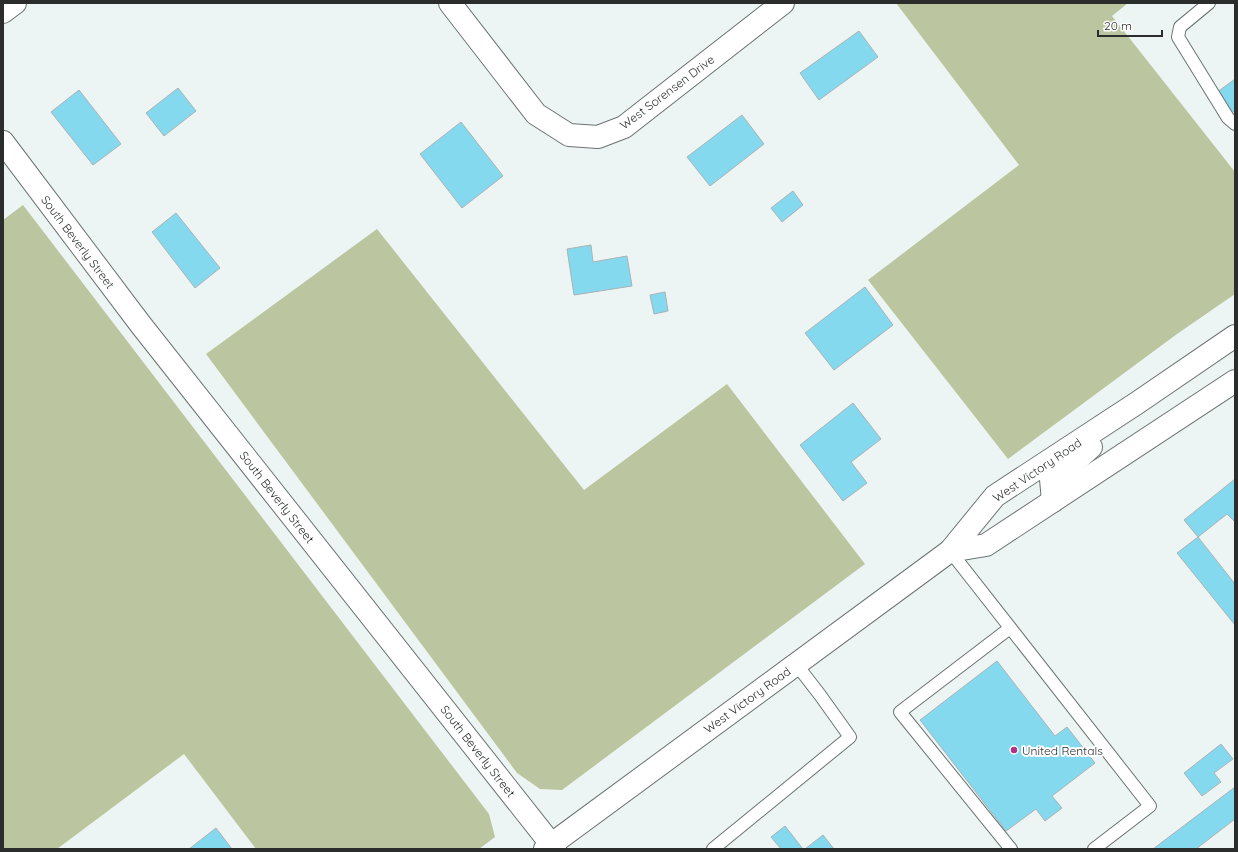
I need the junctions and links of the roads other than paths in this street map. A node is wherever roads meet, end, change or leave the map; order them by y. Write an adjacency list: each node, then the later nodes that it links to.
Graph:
1 (15, 3): 5 (street)
2 (450, 3): 3 (street, West Sorensen Drive)
3 (783, 3)
4 (1209, 3): 6 (lane)
5 (3, 12)
6 (1235, 124)
7 (3, 142): 15 (street, South Beverly Street)
8 (1235, 336): 10 (street, West Victory Road)
9 (1233, 387): 11 (street, West Victory Road)
10 (1137, 403): 11 (street, West Victory Road); 12 (street, West Victory Road)
11 (1053, 501): 12 (street, West Victory Road)
12 (950, 550): 13 (lane); 14 (street, West Victory Road)
13 (1010, 628): 17 (lane); 18 (lane)
14 (796, 664): 15 (street, West Victory Road); 16 (lane)
15 (551, 847)
16 (713, 849)
17 (1011, 849)
18 (1094, 849)

